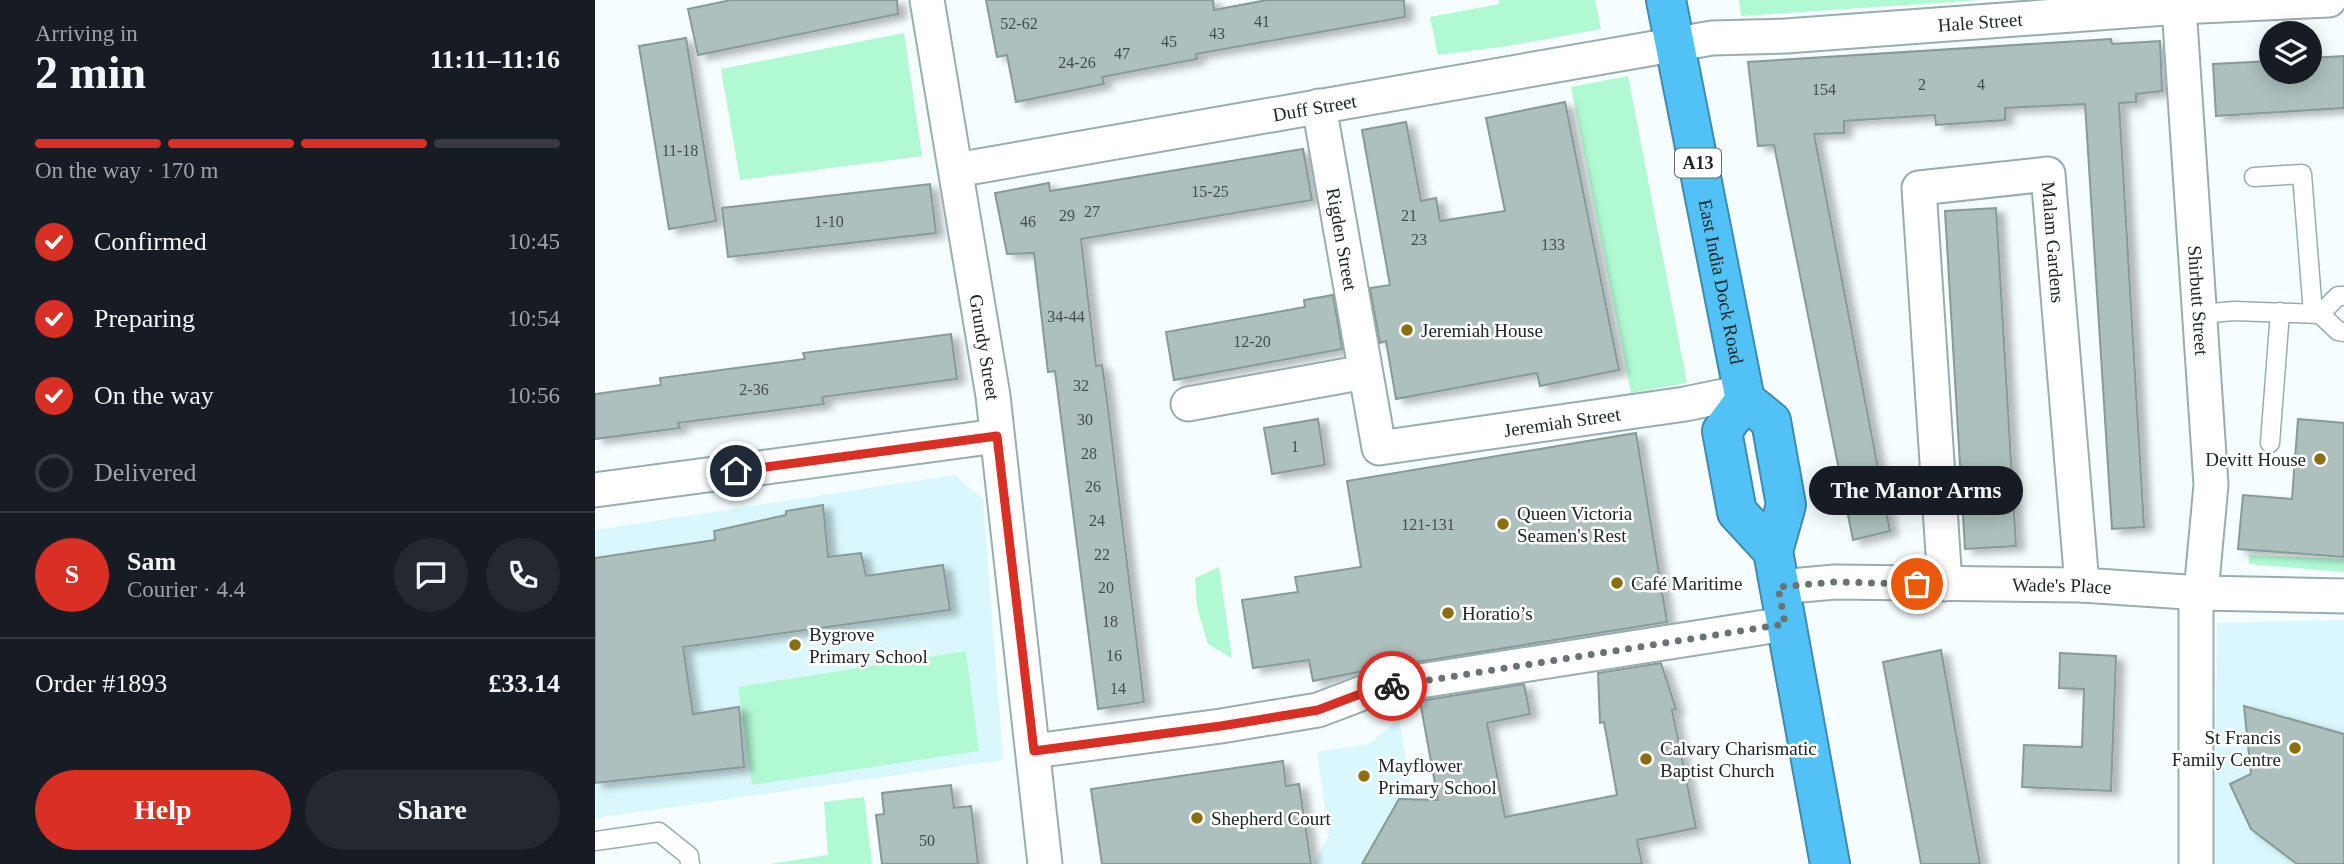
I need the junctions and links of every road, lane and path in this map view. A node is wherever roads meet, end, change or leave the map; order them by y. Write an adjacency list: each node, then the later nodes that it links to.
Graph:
1 (927, 0): 7 (street, Grundy Street)
2 (1666, 0): 5 (highway, East India Dock Road / A13)
3 (2329, 0): 4 (street, Hale Street)
4 (2179, 7): 5 (street, Hale Street); 12 (street, Shirbutt Street)
5 (1674, 44): 6 (street, Duff Street); 15 (highway, East India Dock Road / A13)
6 (1319, 106): 7 (street, Duff Street); 14 (street, Rigden Street)
7 (956, 170): 17 (street, Grundy Street)
8 (2254, 177): 11 (lane)
9 (2344, 296): 11 (lane)
10 (2280, 312): 11 (lane); 12 (lane); 18 (lane)
11 (2316, 313): 13 (lane)
12 (2201, 314): 24 (street, Shirbutt Street)
13 (2344, 332)
14 (1365, 372): 16 (street); 19 (street, Rigden Street)
15 (1744, 396): 19 (street, Jeremiah Street); 21 (highway)
16 (1188, 404)
17 (997, 436): 20 (street); 27 (street, Grundy Street)
18 (2270, 443)
19 (1379, 448)
20 (595, 490)
21 (1775, 569): 22 (street, Wade's Place); 26 (highway)
22 (1945, 584): 23 (street, Wade's Place); 23 (street, Malam Gardens)
23 (2082, 585): 24 (street, Wade's Place)
24 (2198, 593): 25 (street, Wade's Place); 32 (street, Shirbutt Street)
25 (2344, 596)
26 (1785, 624): 27 (street); 31 (highway)
27 (1034, 751): 30 (street, Grundy Street)
28 (595, 841): 29 (lane)
29 (690, 864)
30 (1045, 864)
31 (1830, 864)
32 (2196, 864)

